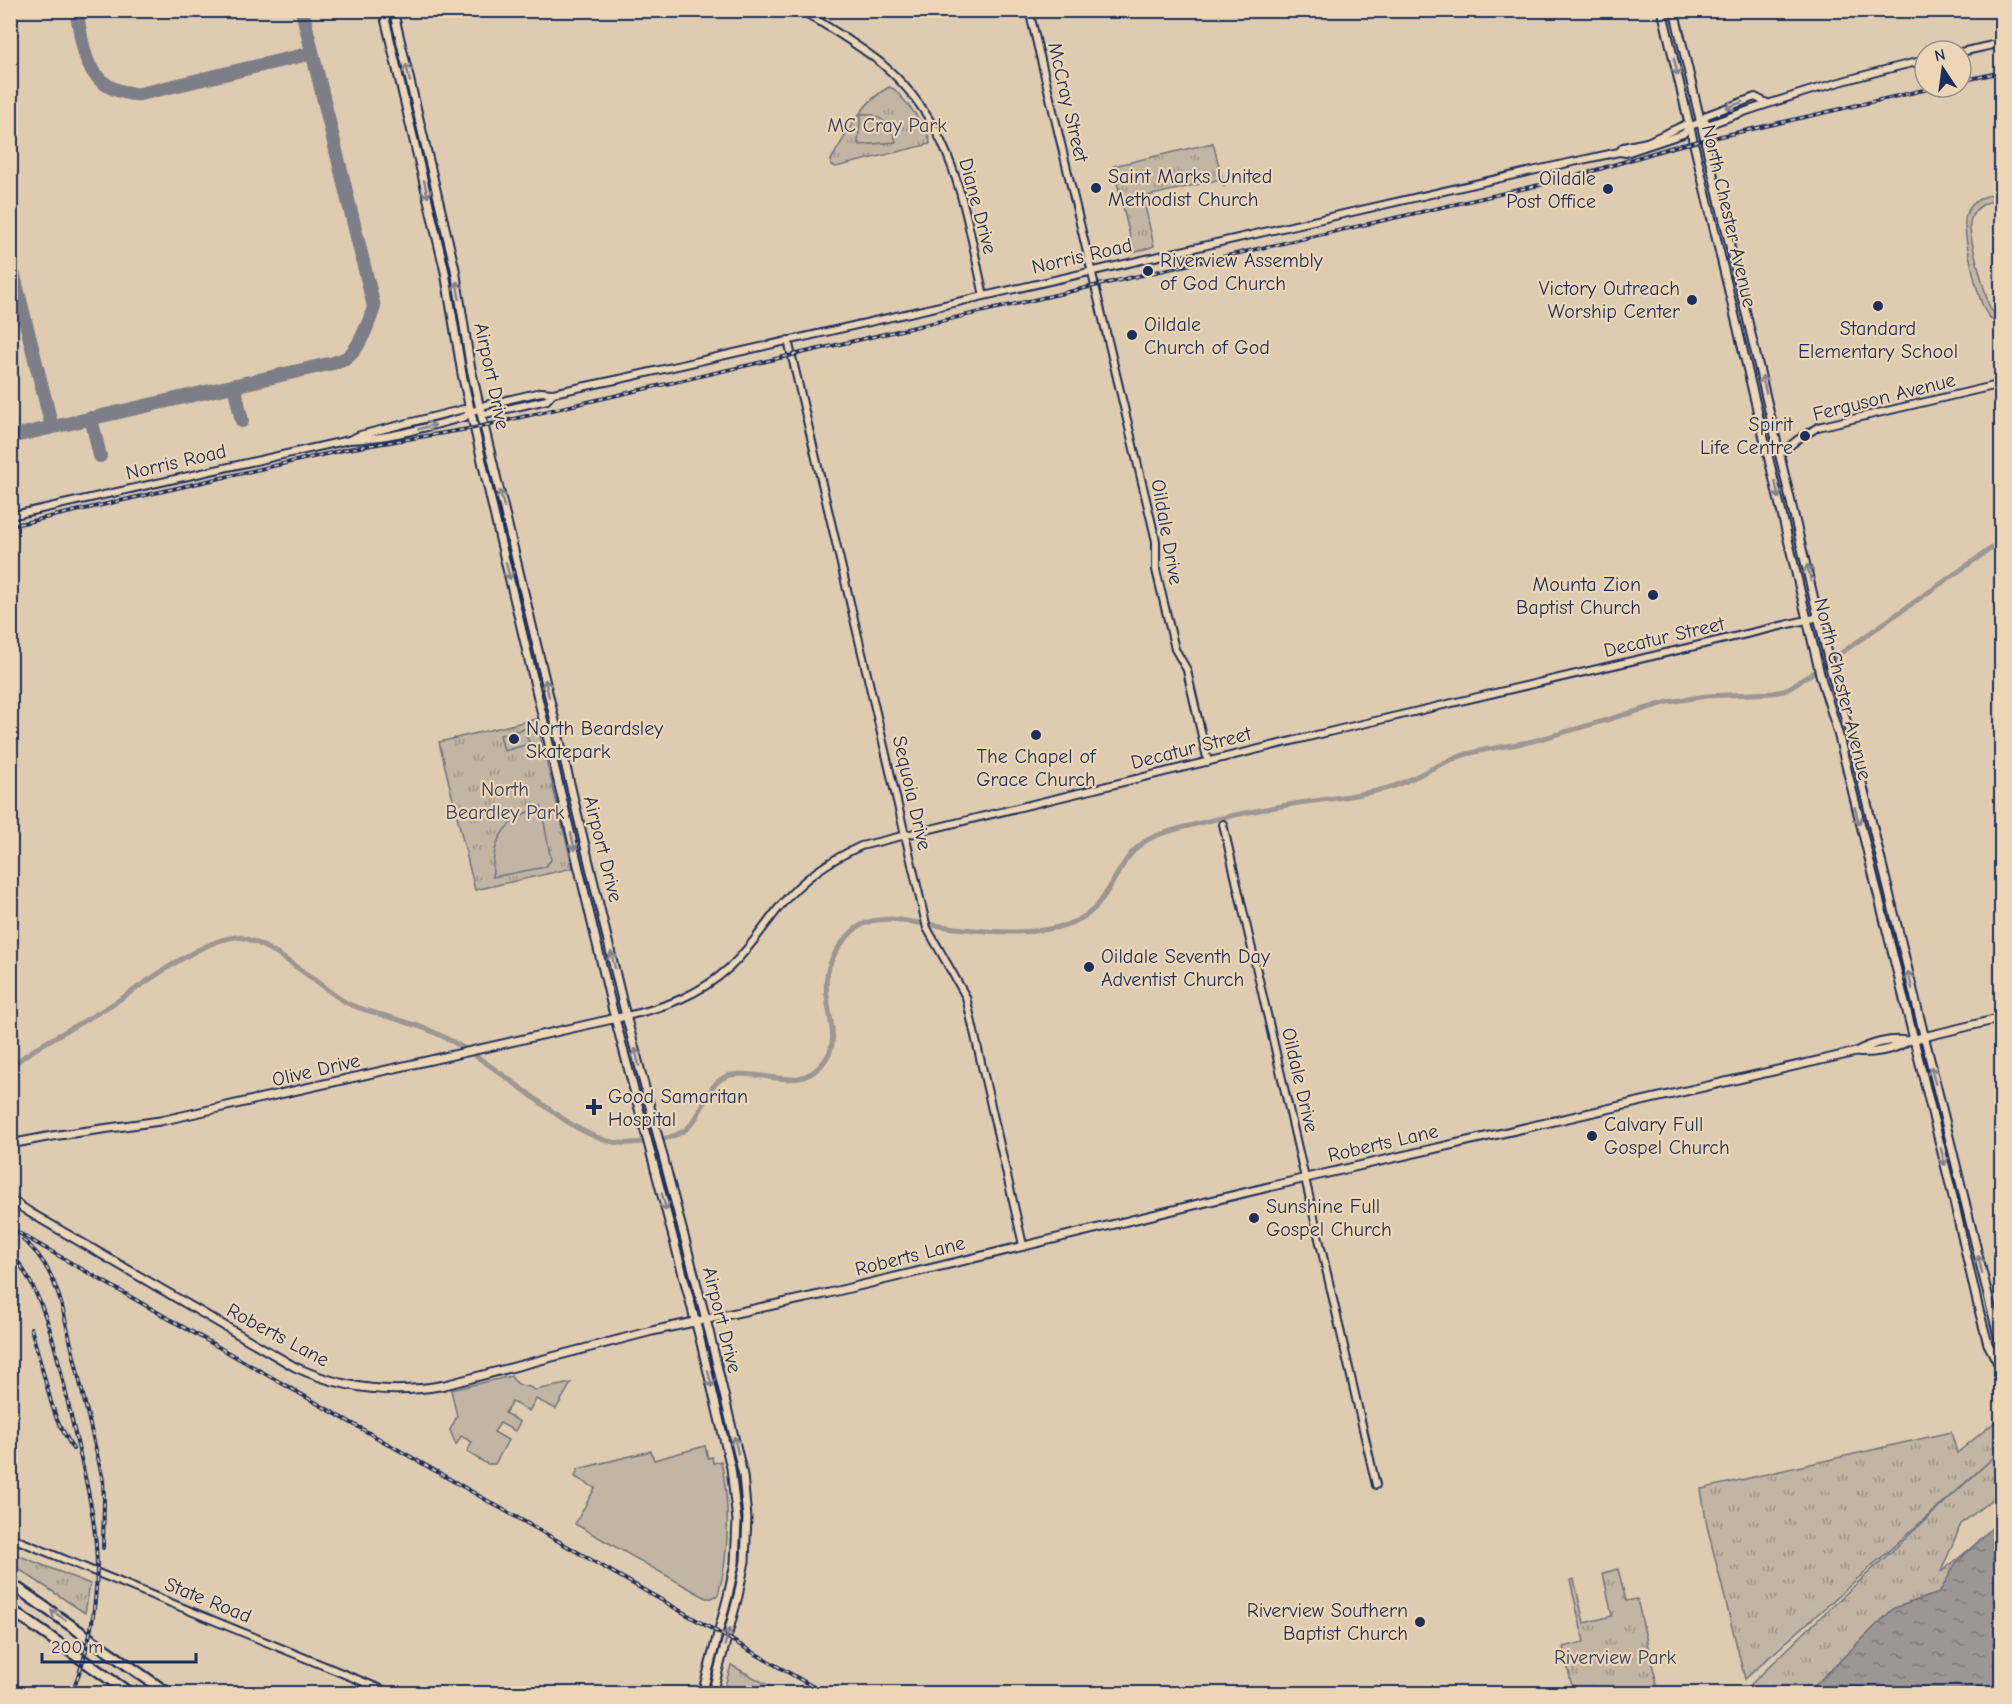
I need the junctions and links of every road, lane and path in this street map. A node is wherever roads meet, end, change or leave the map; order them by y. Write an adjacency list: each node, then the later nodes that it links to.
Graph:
1 (383, 10): 17 (main road, Airport Drive, one-way to 17)
2 (393, 10): 16 (main road, Airport Drive, one-way to 2)
3 (801, 10): 13 (street, Diane Drive)
4 (1029, 10): 12 (street, McCray Street)
5 (1662, 10): 11 (main road, North Chester Avenue, one-way to 11)
6 (1674, 10): 10 (main road, North Chester Avenue)
7 (2001, 44): 8 (street)
8 (1973, 50)
9 (1913, 63): 10 (street, Norris Road)
10 (1702, 122): 11 (street, Norris Road); 18 (main road, North Chester Avenue, one-way to 10)
11 (1691, 126): 12 (street, Norris Road); 20 (main road, North Chester Avenue, one-way to 20)
12 (1090, 271): 13 (street, Norris Road); 28 (street, Oildale Drive)
13 (984, 296): 14 (street, Norris Road)
14 (788, 340): 16 (street, Norris Road); 30 (street, Sequoia Drive)
15 (2001, 384): 18 (street, Ferguson Avenue)
16 (480, 409): 17 (street, Norris Road); 33 (main road, Airport Drive, one-way to 16)
17 (470, 412): 19 (street, Norris Road); 35 (main road, Airport Drive, one-way to 35)
18 (1780, 453): 21 (main road, North Chester Avenue)
19 (10, 516)
20 (1788, 534): 21 (main road); 23 (main road, North Chester Avenue)
21 (1804, 555): 22 (main road, North Chester Avenue, one-way to 21)
22 (1819, 617): 23 (street, Decatur Street); 25 (main road, North Chester Avenue)
23 (1808, 620): 24 (main road, North Chester Avenue); 28 (street, Decatur Street)
24 (1831, 711): 25 (main road); 26 (main road, North Chester Avenue)
25 (1849, 730): 27 (main road, North Chester Avenue)
26 (1838, 733): 27 (main road); 31 (main road, North Chester Avenue, one-way to 31)
27 (1854, 752): 32 (main road, North Chester Avenue)
28 (1208, 762): 30 (street, Decatur Street)
29 (1223, 824): 40 (street, Oildale Drive)
30 (905, 834): 33 (street, Decatur Street); 45 (street, Sequoia Drive)
31 (1886, 932): 32 (main road); 37 (main road, North Chester Avenue)
32 (1904, 958): 36 (main road, North Chester Avenue, one-way to 32)
33 (626, 1016): 35 (main road, Olive Drive); 46 (main road, Airport Drive, one-way to 33)
34 (2001, 1018): 36 (main road, Roberts Lane)
35 (615, 1019): 38 (main road, Olive Drive); 47 (main road, Airport Drive, one-way to 47)
36 (1924, 1037): 37 (main road, Roberts Lane); 41 (main road, North Chester Avenue, one-way to 36)
37 (1910, 1040): 39 (main road, North Chester Avenue, one-way to 39); 40 (main road, Roberts Lane)
38 (10, 1144)
39 (1947, 1175): 41 (main road); 42 (main road, North Chester Avenue)
40 (1306, 1178): 45 (main road, Roberts Lane); 50 (street, Oildale Drive)
41 (1962, 1188): 44 (main road, North Chester Avenue)
42 (1952, 1193): 44 (main road); 49 (main road, North Chester Avenue)
43 (10, 1199): 47 (main road, Roberts Lane)
44 (1968, 1214): 48 (main road, North Chester Avenue, one-way to 44)
45 (1023, 1245): 46 (main road, Roberts Lane)
46 (706, 1320): 47 (main road, Roberts Lane); 62 (main road, Airport Drive, one-way to 46)
47 (695, 1322): 61 (main road, Airport Drive, one-way to 61)
48 (2001, 1352)
49 (2001, 1371)
50 (1376, 1485)
51 (10, 1537): 60 (street, State Road)
52 (10, 1583): 54 (highway, one-way to 52)
53 (10, 1609): 55 (highway)
54 (123, 1660): 58 (highway); 59 (highway)
55 (111, 1680): 56 (highway); 57 (highway)
56 (122, 1694)
57 (131, 1694)
58 (169, 1694)
59 (177, 1694)
60 (393, 1694)
61 (702, 1694)
62 (712, 1694)

